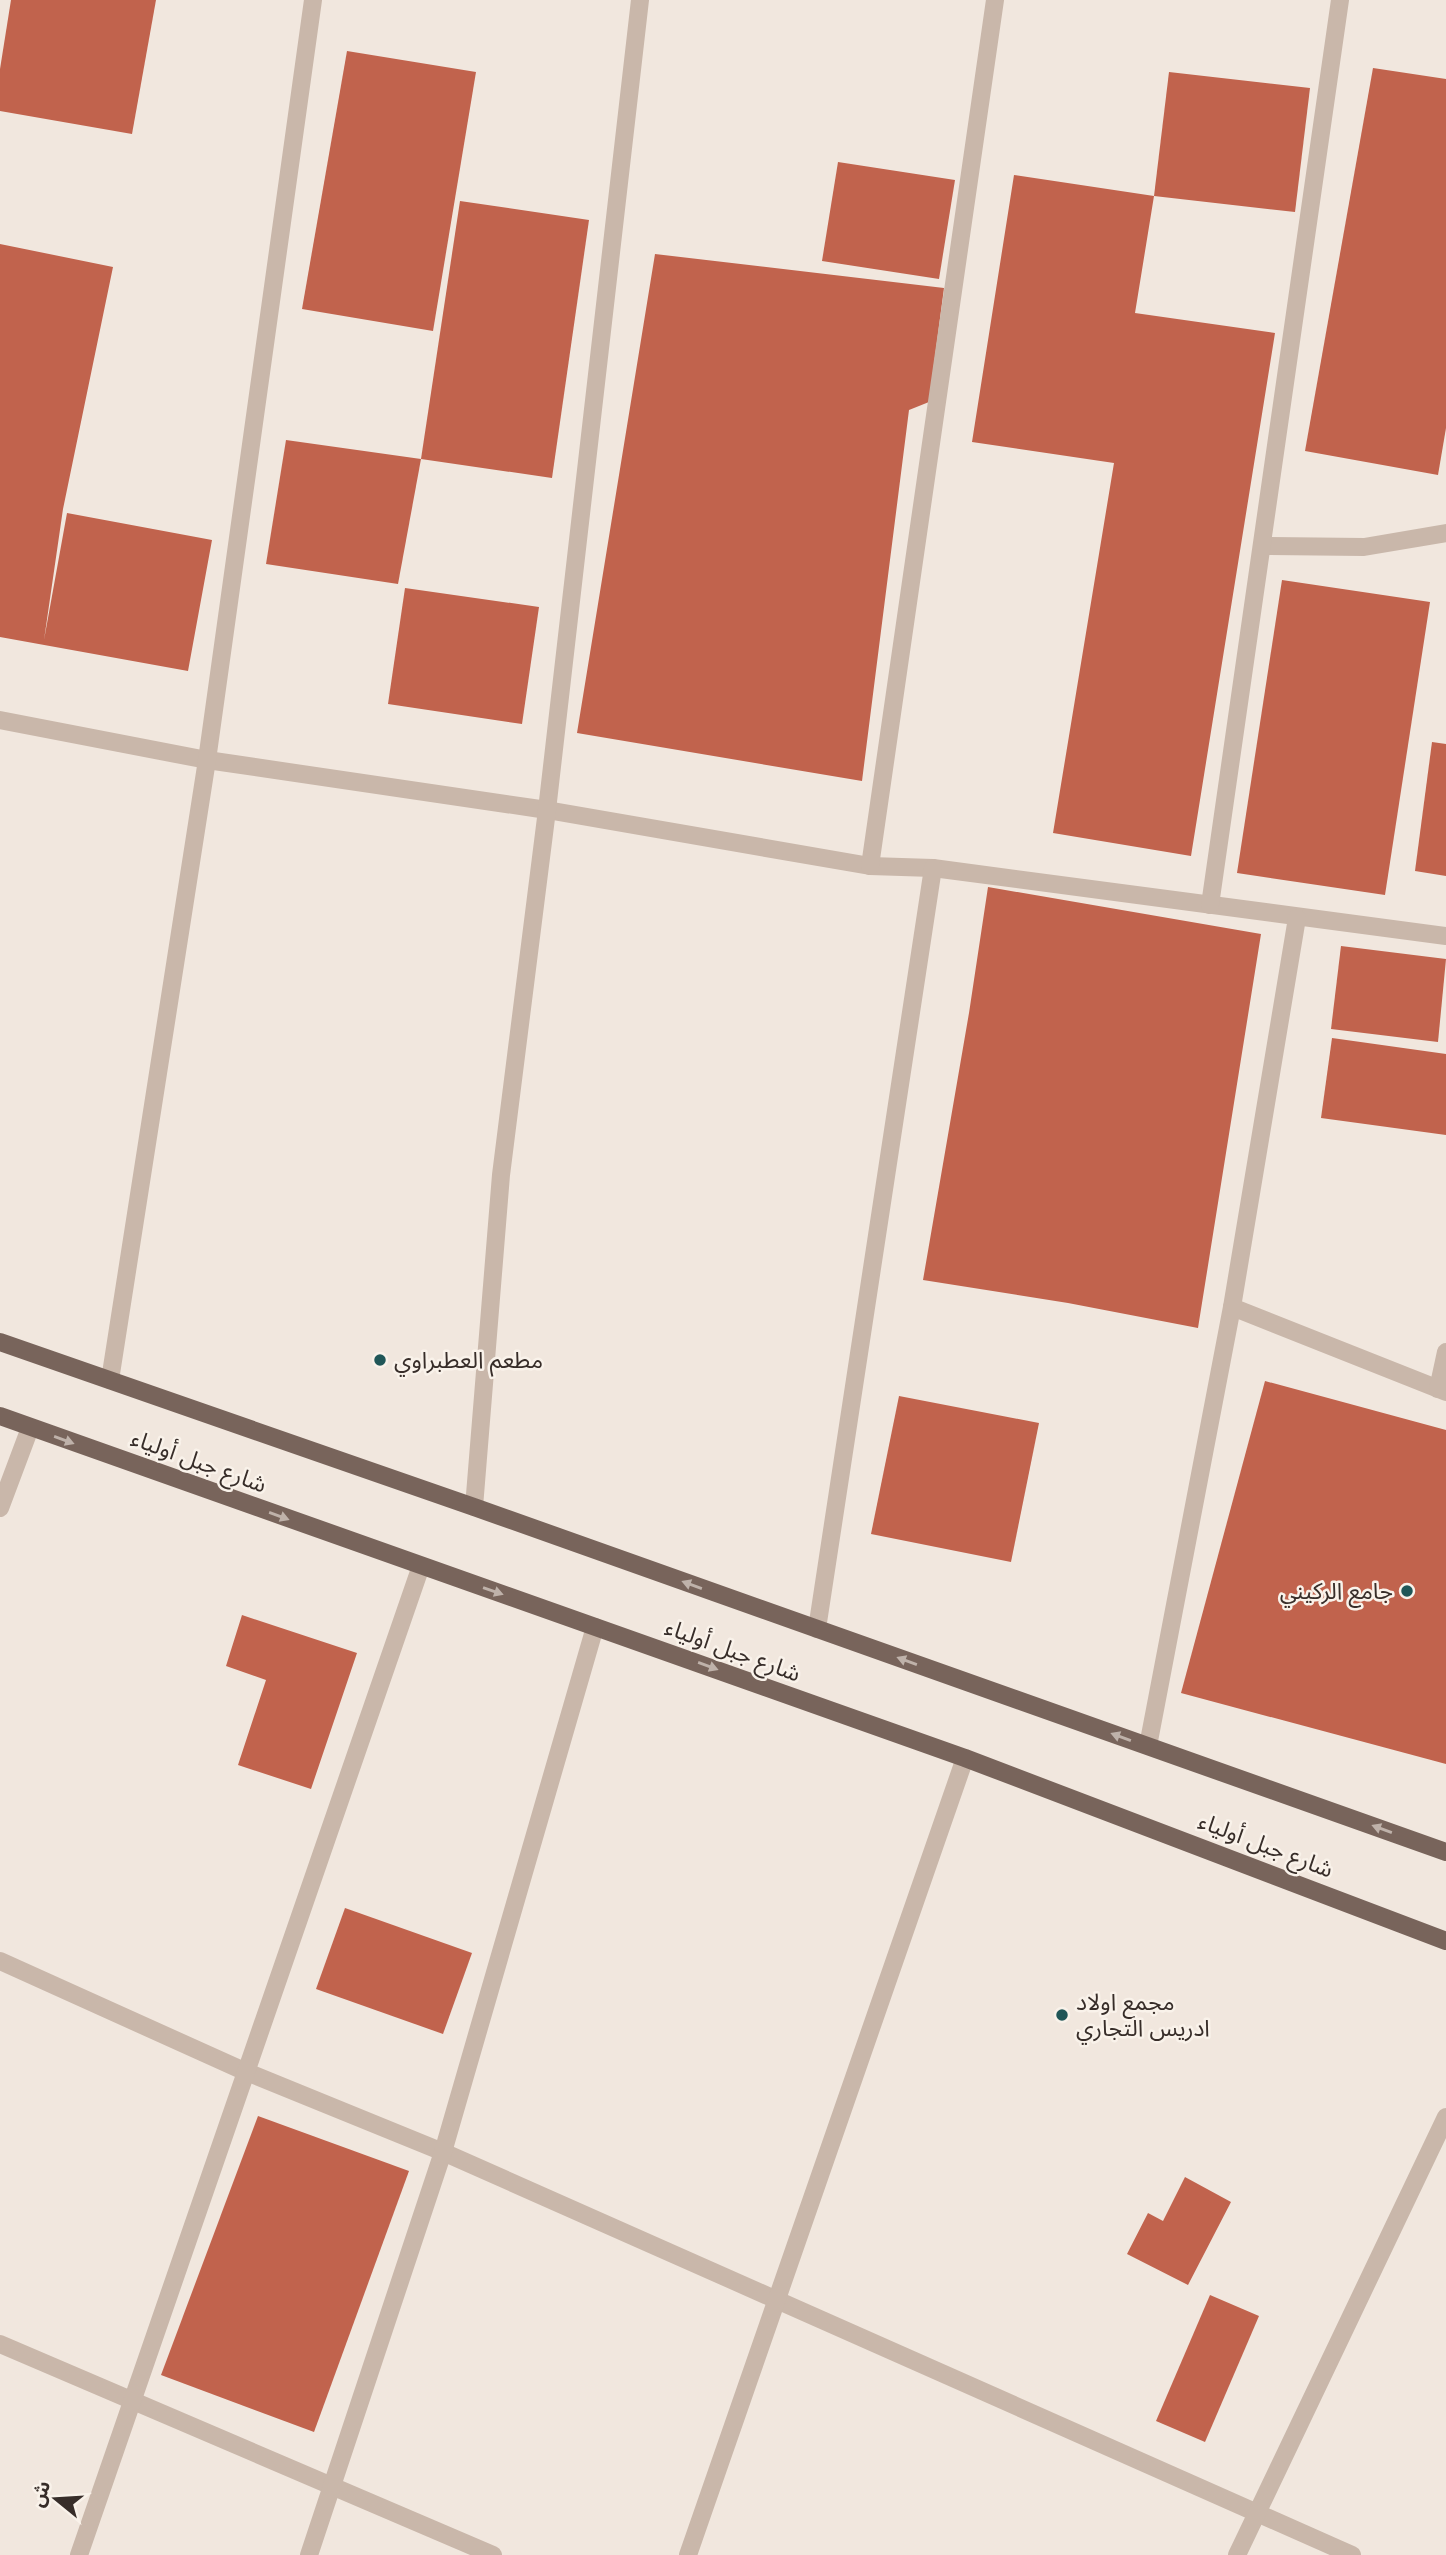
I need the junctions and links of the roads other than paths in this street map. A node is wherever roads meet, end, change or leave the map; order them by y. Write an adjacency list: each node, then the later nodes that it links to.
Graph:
1 (313, 0): 8 (street)
2 (640, 0): 9 (street)
3 (995, 0): 10 (street)
4 (1340, 0): 6 (street)
5 (1446, 533): 6 (street)
6 (1264, 546): 12 (street)
7 (0, 720): 8 (street)
8 (207, 760): 9 (street); 18 (street)
9 (547, 810): 10 (street); 22 (street)
10 (870, 866): 11 (street)
11 (933, 868): 12 (street); 26 (street)
12 (1210, 905): 13 (street)
13 (1297, 918): 14 (street); 15 (street)
14 (1446, 936)
15 (1232, 1307): 19 (street); 27 (street)
16 (0, 1342): 18 (main road, شارع جبل أولياء)
17 (1446, 1352): 19 (street)
18 (110, 1380): 22 (main road, شارع جبل أولياء)
19 (1442, 1390)
20 (0, 1416): 21 (main road, شارع جبل أولياء)
21 (30, 1428): 23 (street); 24 (main road, شارع جبل أولياء, one-way to 24)
22 (474, 1507): 26 (main road, شارع جبل أولياء, one-way to 22)
23 (0, 1508)
24 (421, 1566): 25 (main road, شارع جبل أولياء, one-way to 25); 32 (street)
25 (596, 1627): 28 (main road, شارع جبل أولياء, one-way to 28); 34 (street)
26 (817, 1629): 27 (main road, شارع جبل أولياء, one-way to 26)
27 (1147, 1746): 29 (main road, شارع جبل أولياء, one-way to 27)
28 (965, 1758): 30 (main road, شارع جبل أولياء); 35 (street)
29 (1446, 1852)
30 (1446, 1941)
31 (0, 1961): 32 (street)
32 (244, 2071): 34 (street); 37 (street)
33 (1446, 2117): 39 (street)
34 (443, 2152): 35 (street); 38 (street)
35 (774, 2301): 39 (street); 43 (street)
36 (0, 2344): 37 (street)
37 (130, 2400): 38 (street); 40 (street)
38 (331, 2486): 41 (street); 42 (street)
39 (1258, 2513): 44 (street); 45 (street)
40 (79, 2555)
41 (309, 2555)
42 (493, 2555)
43 (688, 2555)
44 (1237, 2555)
45 (1352, 2555)

